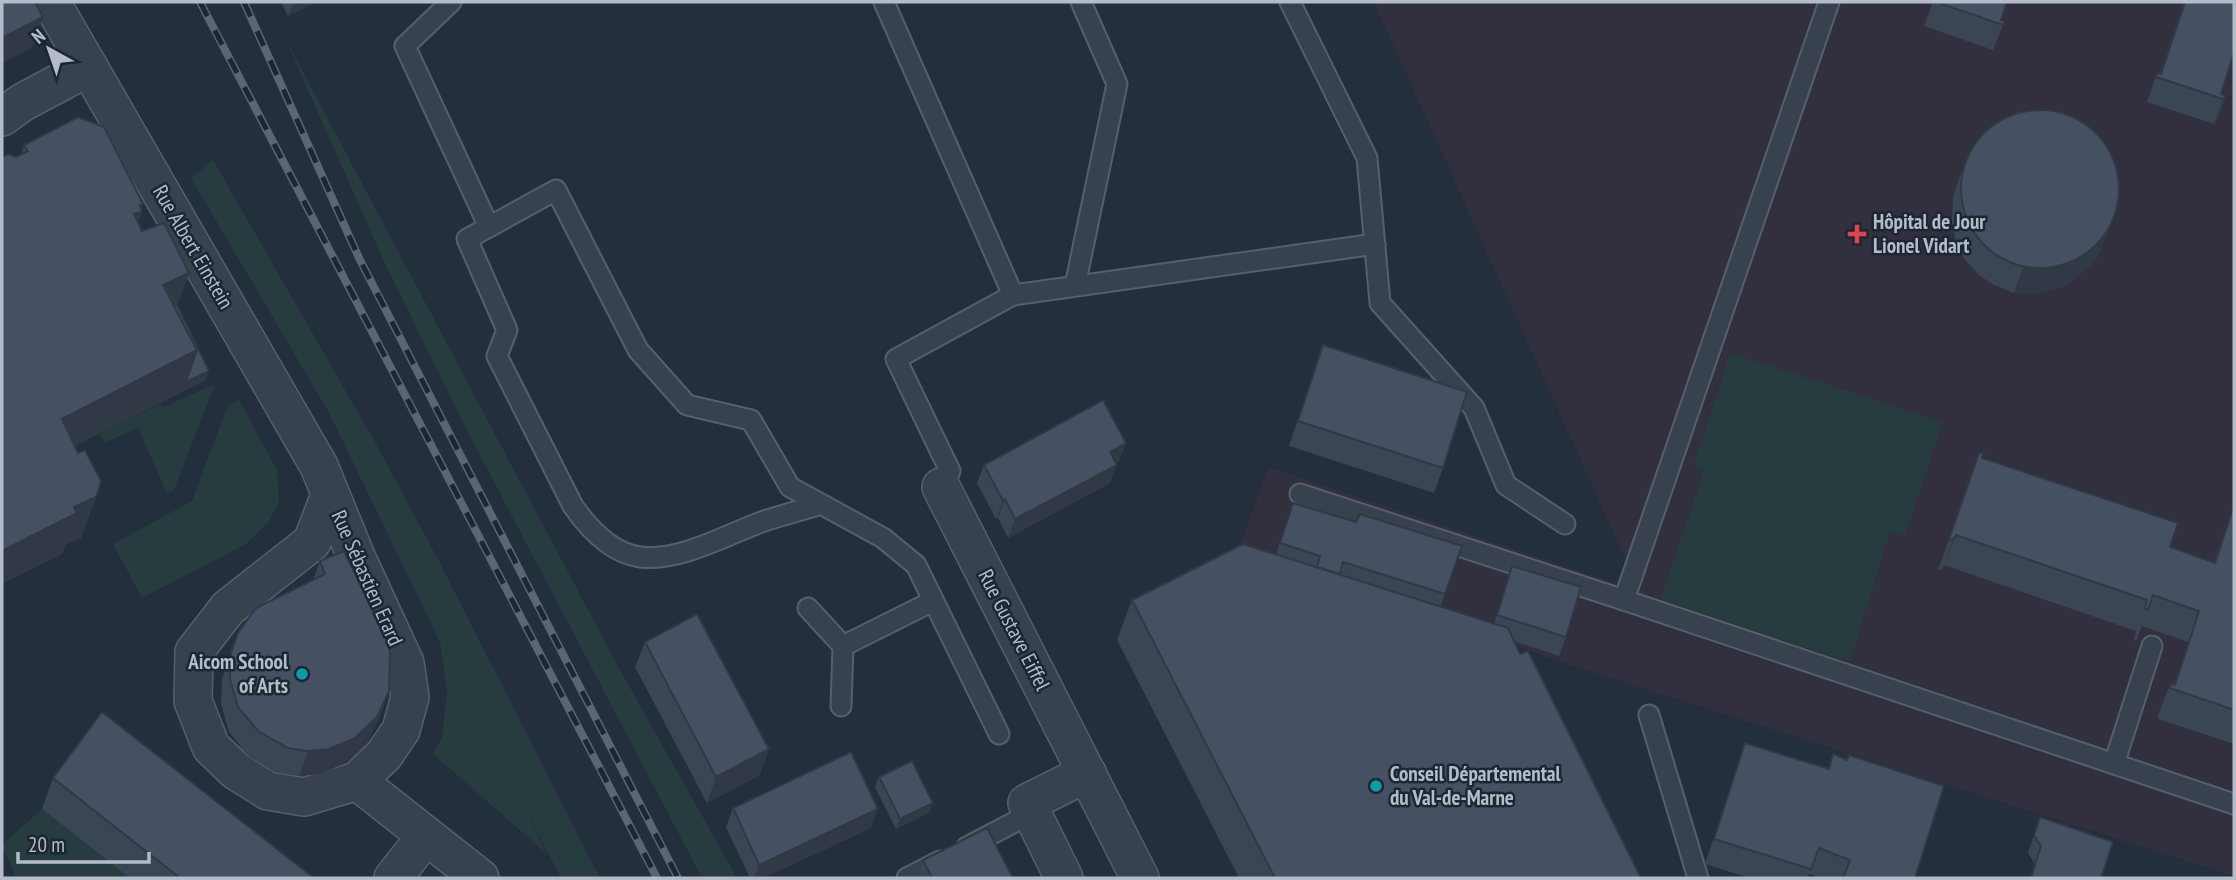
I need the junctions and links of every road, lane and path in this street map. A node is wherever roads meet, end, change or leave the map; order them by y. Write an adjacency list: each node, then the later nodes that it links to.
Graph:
1 (51, 2): 7 (street, Rue Albert Einstein)
2 (451, 2): 9 (lane)
3 (884, 2): 12 (lane)
4 (1081, 2): 11 (lane)
5 (1290, 2): 10 (lane)
6 (1829, 2): 18 (lane)
7 (89, 67): 8 (street); 15 (street, Rue Albert Einstein)
8 (2, 117)
9 (489, 227): 16 (lane); 16 (lane)
10 (1375, 244): 11 (lane); 17 (lane)
11 (1075, 286): 12 (lane)
12 (1013, 295): 13 (lane)
13 (942, 487): 27 (street, Rue Gustave Eiffel)
14 (1300, 494): 18 (lane)
15 (330, 495): 28 (street, Rue Sébastien Erard); 28 (street, Rue Sébastien Erard)
16 (821, 504): 19 (lane)
17 (1565, 524)
18 (1624, 600): 26 (lane)
19 (933, 601): 21 (lane); 25 (lane)
20 (808, 608): 21 (lane)
21 (843, 646): 23 (lane)
22 (2152, 646): 26 (lane)
23 (841, 706)
24 (1649, 715): 37 (lane)
25 (999, 734)
26 (2114, 764): 29 (lane)
27 (1087, 773): 30 (street); 36 (street, Rue Gustave Eiffel)
28 (357, 781): 31 (street)
29 (2234, 804)
30 (1032, 813): 34 (lane); 35 (street)
31 (426, 836): 32 (street); 33 (street)
32 (393, 878)
33 (480, 878)
34 (907, 878)
35 (1064, 878)
36 (1140, 878)
37 (1698, 878)

